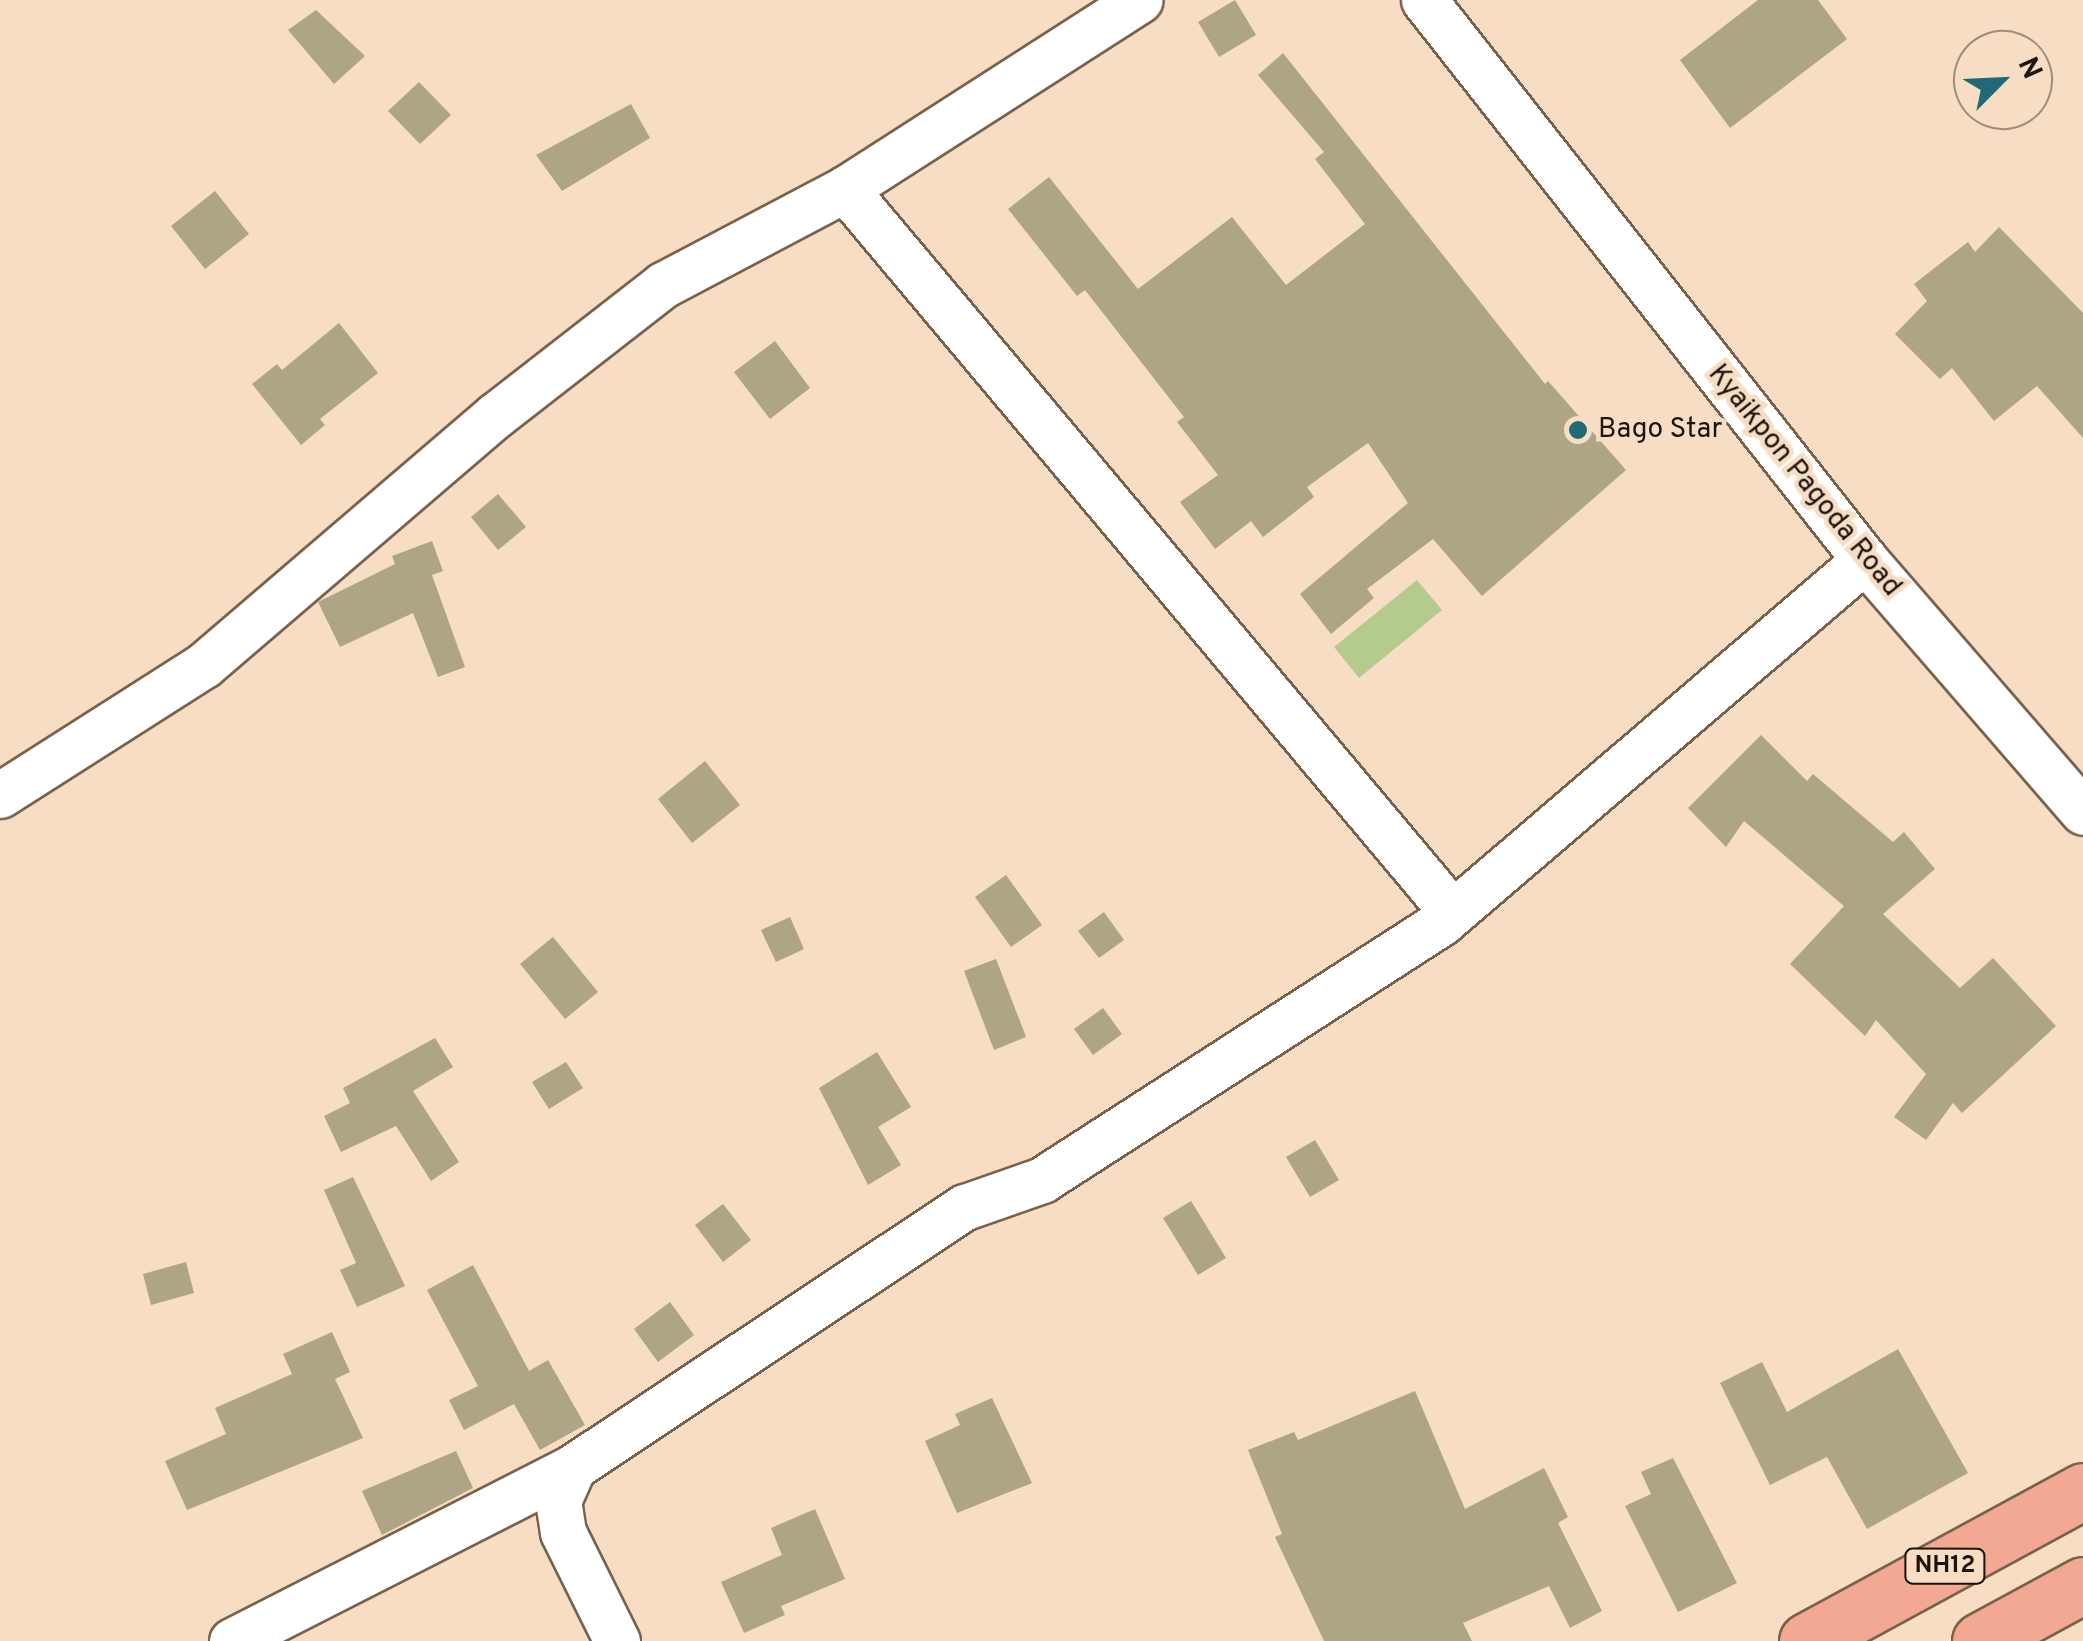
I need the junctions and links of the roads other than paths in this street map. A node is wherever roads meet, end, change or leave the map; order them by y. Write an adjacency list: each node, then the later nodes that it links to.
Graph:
1 (1139, 0): 3 (street)
2 (1424, 0): 4 (street, Kyaikpon Pagoda Road)
3 (845, 189): 5 (street); 7 (street)
4 (1865, 560): 6 (street, Kyaikpon Pagoda Road); 7 (street)
5 (0, 796)
6 (2083, 812)
7 (1452, 912): 8 (street)
8 (573, 1467): 12 (street); 13 (street)
9 (2083, 1491): 14 (highway, NH12)
10 (2083, 1584): 11 (highway)
11 (2002, 1636)
12 (232, 1641)
13 (617, 1641)
14 (1807, 1641)

